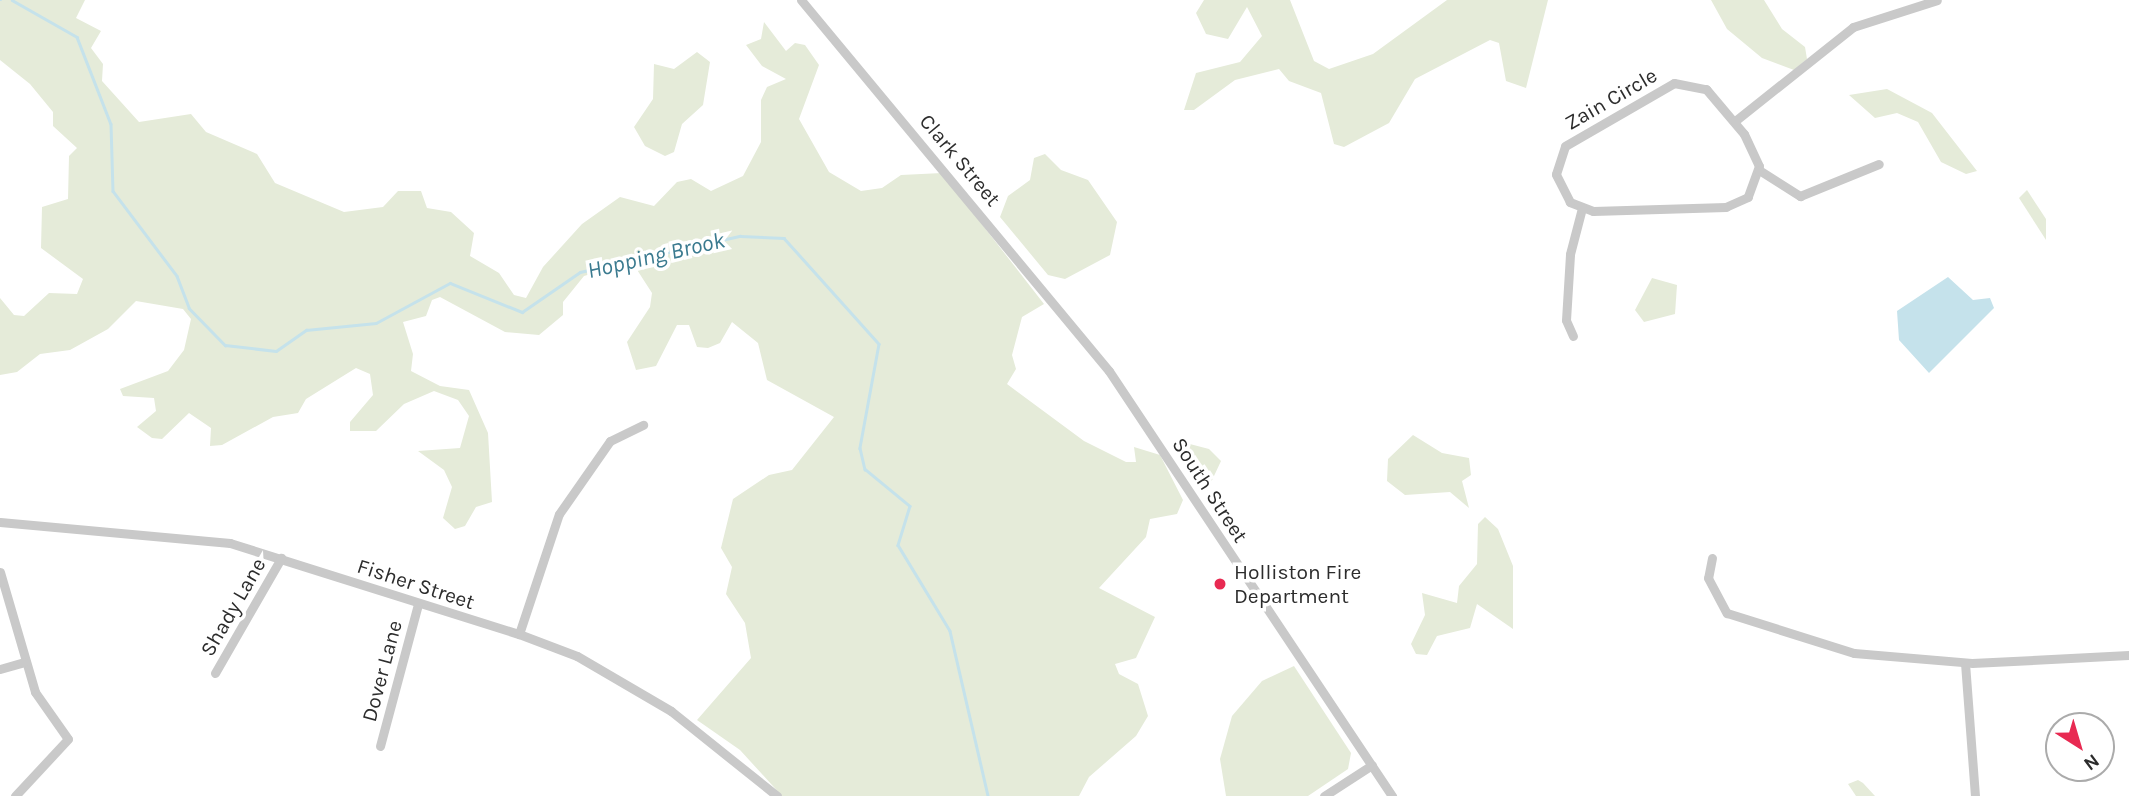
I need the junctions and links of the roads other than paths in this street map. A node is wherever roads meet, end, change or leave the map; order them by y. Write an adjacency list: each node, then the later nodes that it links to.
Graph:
1 (800, 0): 8 (street, Clark Street)
2 (1937, 0): 3 (street)
3 (1735, 121): 5 (street, Zain Circle); 6 (street, Zain Circle)
4 (1879, 163): 5 (street)
5 (1759, 170): 6 (street)
6 (1582, 208): 7 (street)
7 (1573, 336)
8 (1090, 345): 22 (street, South Street)
9 (642, 425): 15 (street)
10 (0, 522): 11 (street, Fisher Street)
11 (281, 558): 14 (street, Fisher Street); 20 (street, Shady Lane)
12 (1712, 558): 18 (street)
13 (0, 572): 17 (street)
14 (418, 604): 15 (street, Fisher Street); 21 (street, Dover Lane)
15 (519, 634): 24 (street, Fisher Street)
16 (2129, 655): 18 (street)
17 (24, 662): 19 (street); 23 (street)
18 (1965, 663): 27 (street)
19 (0, 669)
20 (215, 673)
21 (380, 747)
22 (1372, 765): 25 (street); 26 (street, South Street)
23 (15, 796)
24 (777, 796)
25 (1324, 796)
26 (1392, 796)
27 (1975, 796)

